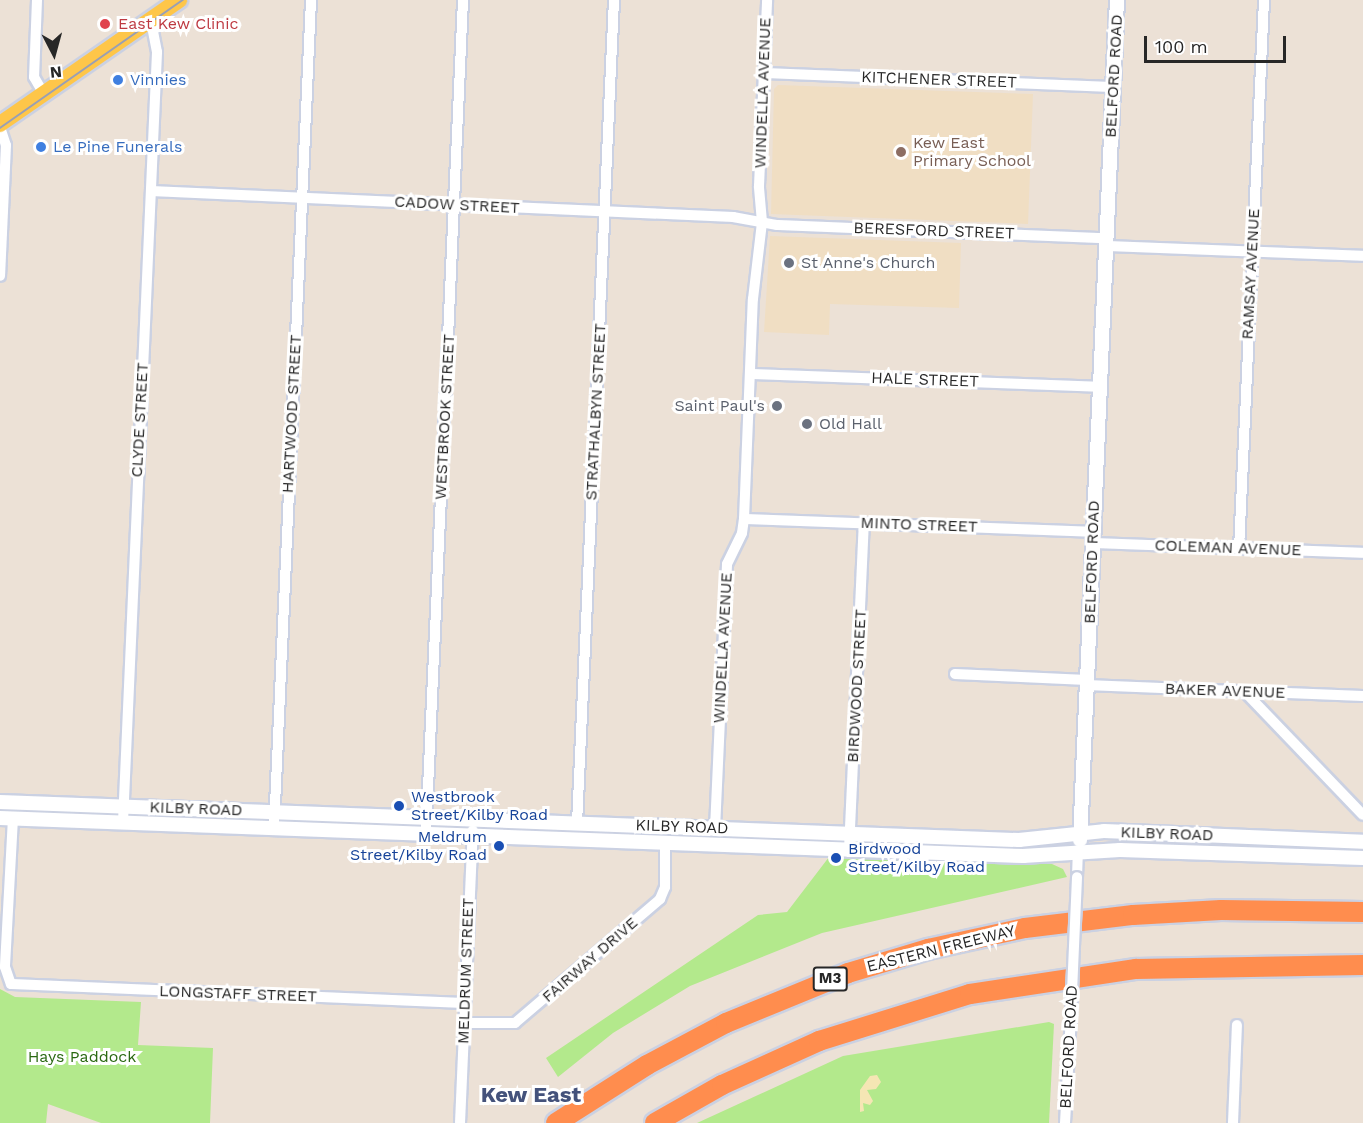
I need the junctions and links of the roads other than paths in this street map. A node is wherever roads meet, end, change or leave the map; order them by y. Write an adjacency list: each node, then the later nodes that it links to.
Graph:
1 (37, 0): 12 (street)
2 (179, 0): 9 (main road)
3 (311, 0): 15 (street, HARTWOOD STREET)
4 (463, 0): 16 (street, WESTBROOK STREET)
5 (614, 0): 17 (street, STRATHALBYN STREET)
6 (767, 0): 10 (street, WINDELLA AVENUE)
7 (1117, 0): 11 (street, BELFORD ROAD)
8 (1264, 0): 20 (street, RAMSAY AVENUE)
9 (157, 10): 12 (main road); 14 (street, CLYDE STREET)
10 (764, 73): 11 (street, KITCHENER STREET); 18 (street, WINDELLA AVENUE)
11 (1113, 87): 19 (street, BELFORD ROAD)
12 (44, 94): 13 (main road)
13 (0, 126): 22 (street)
14 (151, 191): 15 (street, CADOW STREET); 35 (street, CLYDE STREET)
15 (302, 198): 16 (street, CADOW STREET); 36 (street, HARTWOOD STREET)
16 (454, 205): 17 (street, CADOW STREET); 39 (street, WESTBROOK STREET)
17 (605, 212): 18 (street, CADOW STREET); 42 (street, STRATHALBYN STREET)
18 (758, 221): 19 (street, BERESFORD STREET); 23 (street, WINDELLA AVENUE)
19 (1106, 242): 20 (street, BERESFORD STREET); 24 (street, BELFORD ROAD)
20 (1252, 252): 21 (street, BERESFORD STREET); 28 (street, RAMSAY AVENUE)
21 (1363, 256)
22 (0, 276)
23 (751, 374): 24 (street, HALE STREET); 25 (street, WINDELLA AVENUE)
24 (1100, 387): 27 (street, BELFORD ROAD)
25 (744, 519): 26 (street, MINTO STREET); 44 (street, WINDELLA AVENUE)
26 (864, 523): 27 (street, MINTO STREET); 45 (street, BIRDWOOD STREET)
27 (1093, 537): 28 (street, COLEMAN AVENUE); 31 (street, BELFORD ROAD)
28 (1239, 549): 29 (street, COLEMAN AVENUE)
29 (1363, 553)
30 (955, 674): 31 (street, BAKER AVENUE)
31 (1087, 682): 32 (street, BAKER AVENUE); 46 (street, BELFORD ROAD)
32 (1245, 692): 33 (street, BAKER AVENUE); 37 (street)
33 (1363, 696)
34 (0, 802): 35 (street, KILBY ROAD)
35 (123, 806): 36 (street, KILBY ROAD); 41 (street, CLYDE STREET)
36 (274, 812): 39 (street, KILBY ROAD); 43 (street, HARTWOOD STREET)
37 (1363, 815)
38 (6, 818): 41 (street, KILBY ROAD); 58 (street, LONGSTAFF STREET)
39 (426, 818): 40 (street, KILBY ROAD); 47 (street, WESTBROOK STREET)
40 (472, 819): 42 (street, KILBY ROAD); 48 (street, MELDRUM STREET)
41 (123, 822): 43 (street, KILBY ROAD)
42 (577, 824): 44 (street, KILBY ROAD)
43 (274, 828): 47 (street, KILBY ROAD)
44 (715, 828): 45 (street, KILBY ROAD)
45 (849, 833): 46 (street, KILBY ROAD); 52 (street, BIRDWOOD STREET)
46 (1080, 833): 49 (street, KILBY ROAD); 53 (street, BELFORD ROAD)
47 (426, 834): 48 (street, KILBY ROAD)
48 (472, 836): 51 (street, KILBY ROAD); 58 (street, MELDRUM STREET)
49 (1247, 837): 50 (street, KILBY ROAD); 54 (street)
50 (1363, 842)
51 (665, 843): 52 (street, KILBY ROAD); 59 (street, FAIRWAY DRIVE)
52 (849, 850): 53 (street, KILBY ROAD)
53 (1078, 851): 54 (street, KILBY ROAD); 64 (street, BELFORD ROAD, bridge)
54 (1246, 854): 55 (street, KILBY ROAD)
55 (1363, 858)
56 (1363, 912): 62 (highway, EASTERN FREEWAY / M3)
57 (1363, 965): 63 (highway)
58 (465, 1003): 59 (street, MELDRUM STREET)
59 (464, 1023): 61 (street, MELDRUM STREET)
60 (1237, 1025): 65 (street)
61 (460, 1123)
62 (556, 1123)
63 (655, 1123)
64 (1065, 1123)
65 (1233, 1123)

